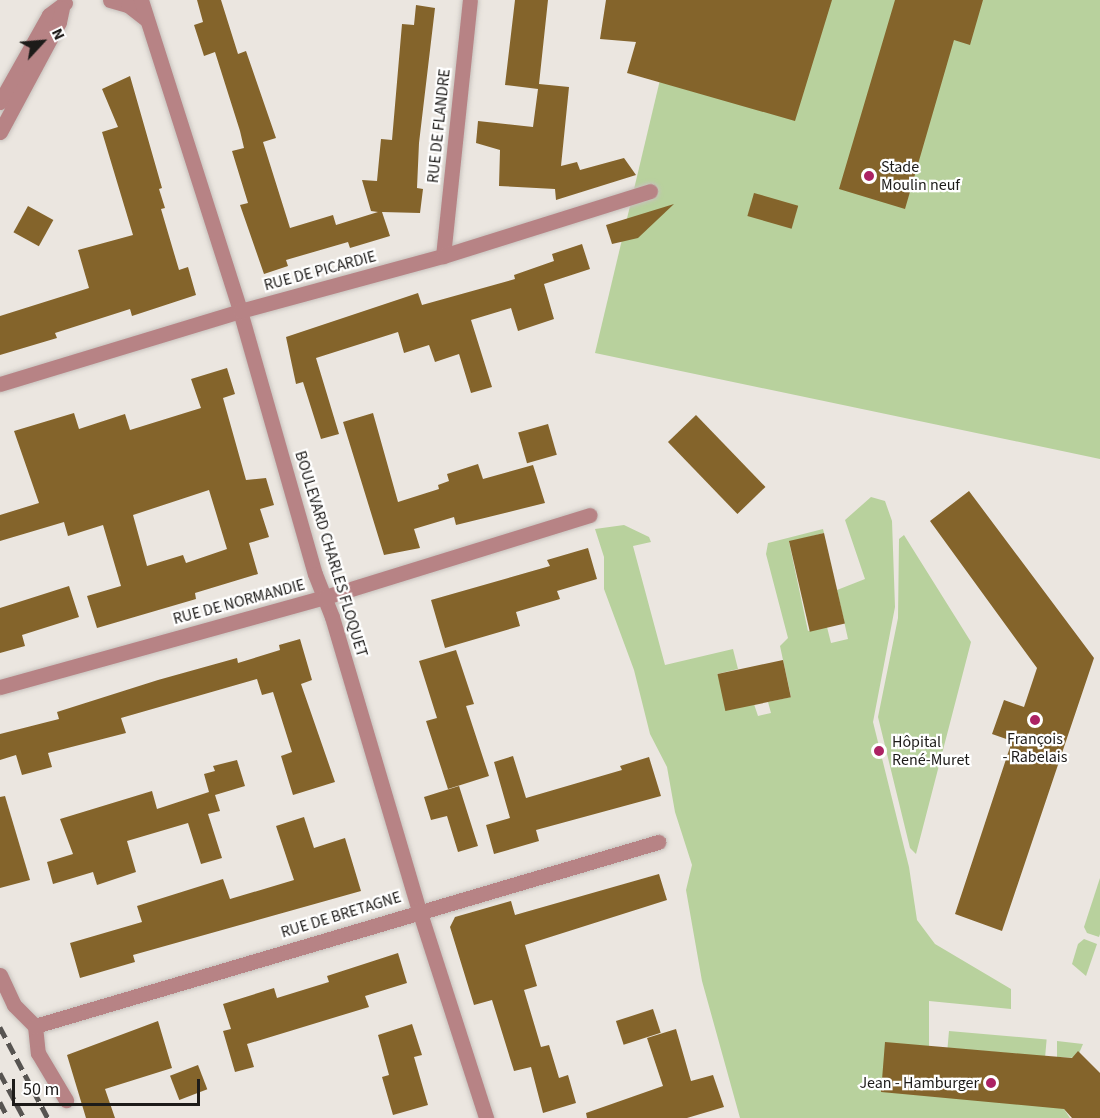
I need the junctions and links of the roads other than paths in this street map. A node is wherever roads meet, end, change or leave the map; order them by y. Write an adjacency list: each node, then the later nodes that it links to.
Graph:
1 (110, 0): 5 (street)
2 (141, 0): 5 (street, BOULEVARD CHARLES FLOQUET)
3 (470, 0): 9 (street, RUE DE FLANDRE)
4 (64, 4): 6 (street); 7 (street)
5 (147, 20): 10 (street, BOULEVARD CHARLES FLOQUET)
6 (0, 102)
7 (0, 132)
8 (650, 191): 9 (street, RUE DE PICARDIE)
9 (443, 256): 10 (street, RUE DE PICARDIE)
10 (240, 311): 11 (street, RUE DE PICARDIE); 13 (street, BOULEVARD CHARLES FLOQUET)
11 (0, 384)
12 (590, 515): 13 (street, RUE DE NORMANDIE)
13 (325, 597): 14 (street, RUE DE NORMANDIE); 16 (street, BOULEVARD CHARLES FLOQUET)
14 (0, 687)
15 (658, 842): 16 (street, RUE DE BRETAGNE)
16 (419, 910): 18 (street, RUE DE BRETAGNE); 20 (street, BOULEVARD CHARLES FLOQUET)
17 (0, 975): 18 (street)
18 (35, 1026): 19 (street)
19 (66, 1100)
20 (486, 1118)

